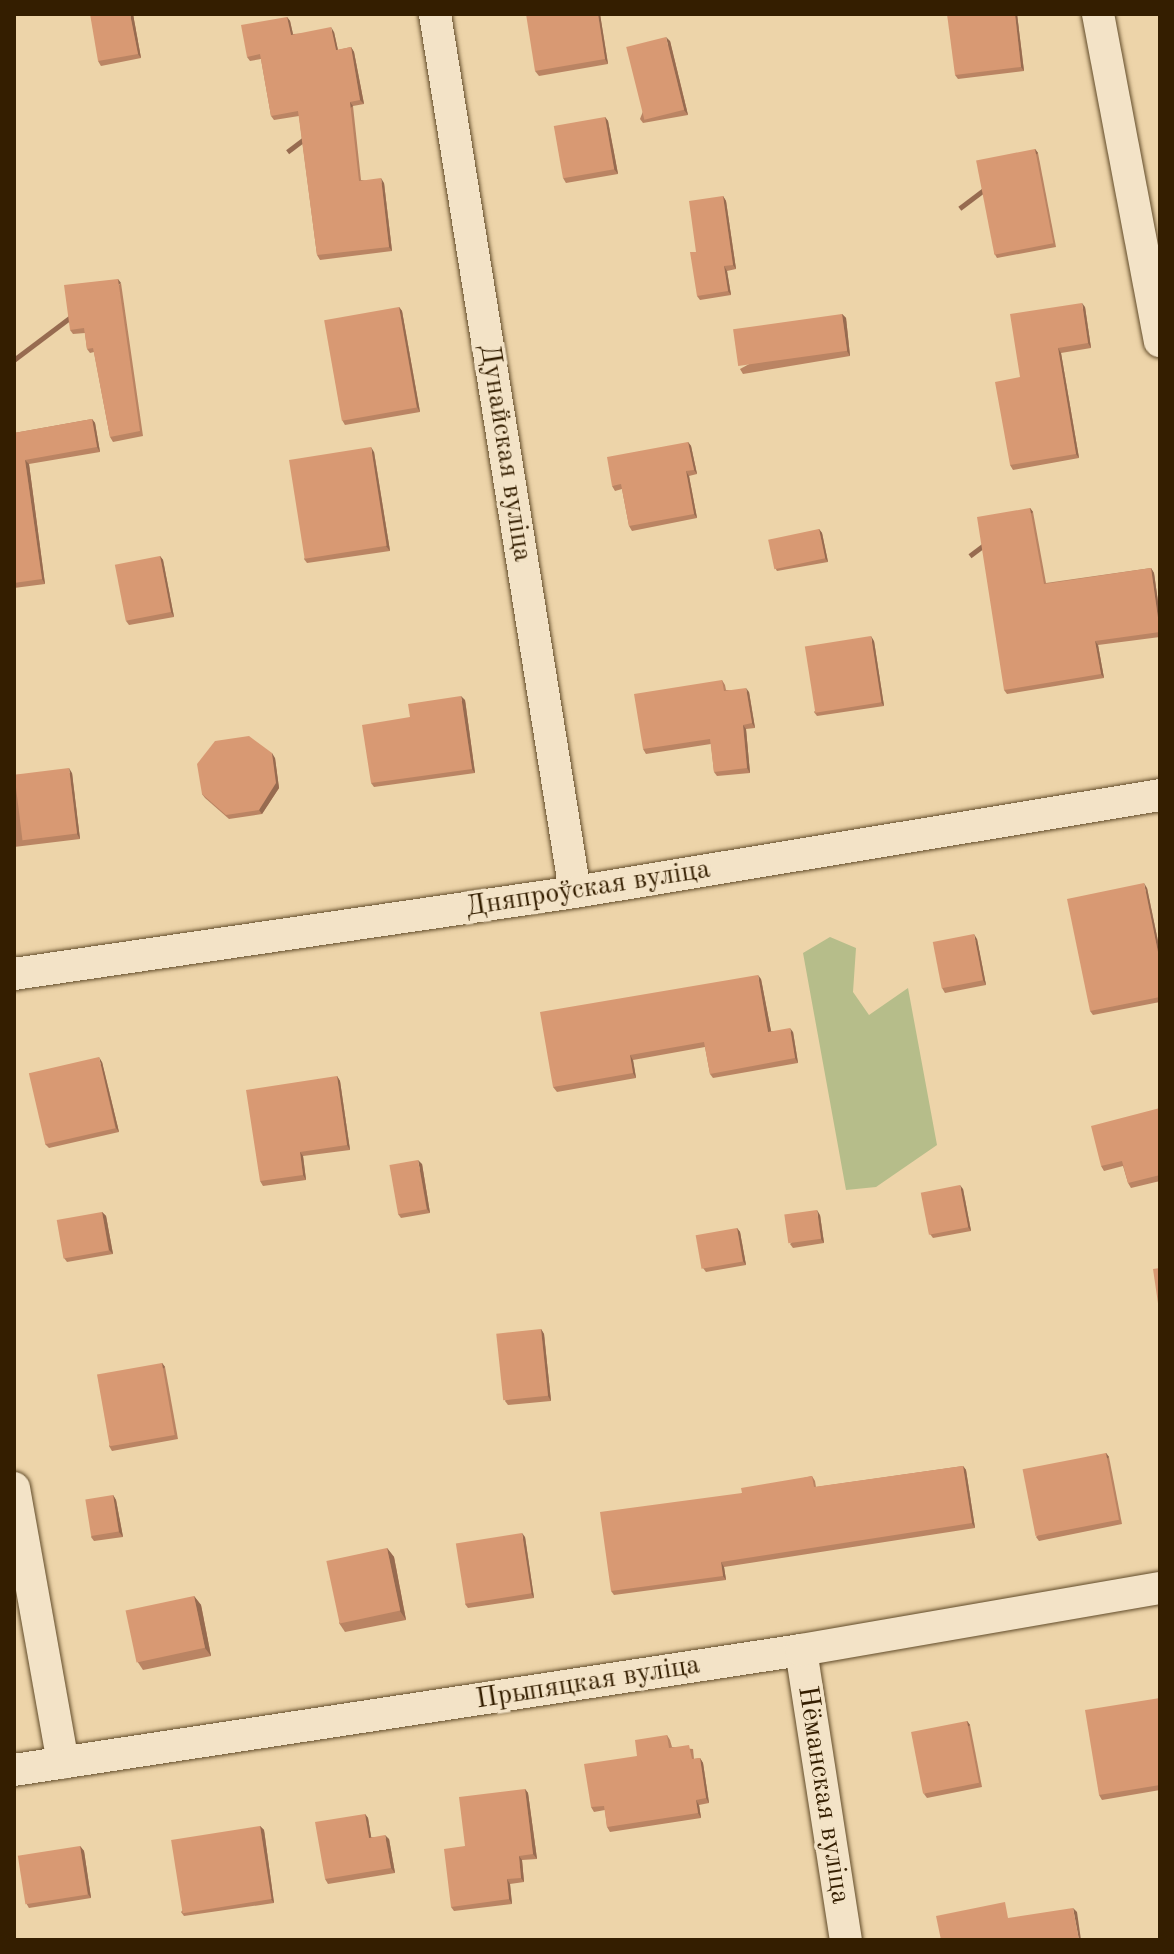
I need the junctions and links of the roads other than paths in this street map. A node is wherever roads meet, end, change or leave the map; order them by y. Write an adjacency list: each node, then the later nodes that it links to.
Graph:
1 (435, 14): 5 (street, Дунайская вуліца)
2 (1098, 14): 3 (street)
3 (1160, 341)
4 (1160, 795): 5 (street, Дняпроўская вуліца)
5 (575, 892): 6 (street, Дняпроўская вуліца)
6 (14, 974)
7 (14, 1488): 10 (street)
8 (1160, 1588): 9 (street, Прыпяцкая вуліца)
9 (801, 1650): 10 (street, Прыпяцкая вуліца); 12 (street, Нёманская вуліца)
10 (63, 1763): 11 (street, Прыпяцкая вуліца)
11 (14, 1770)
12 (846, 1940)

